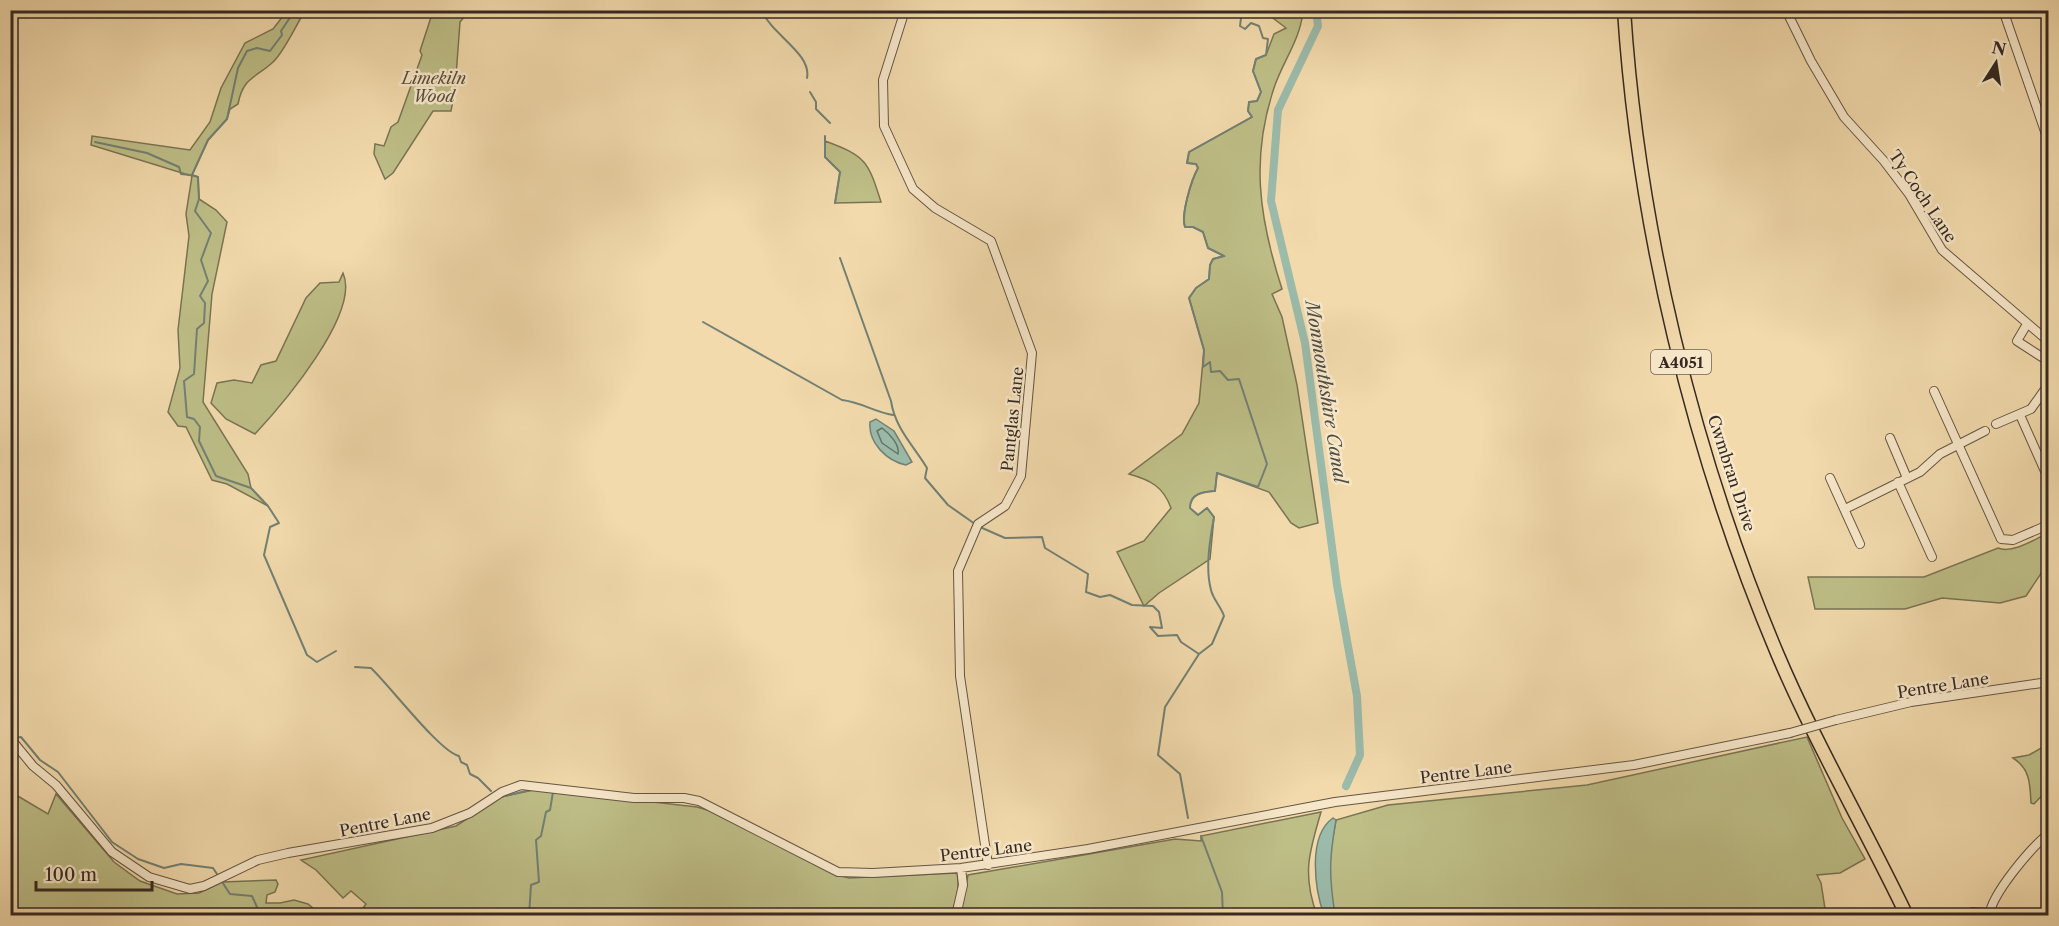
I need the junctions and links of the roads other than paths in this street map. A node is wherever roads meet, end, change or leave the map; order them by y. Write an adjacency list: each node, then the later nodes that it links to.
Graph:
1 (905, 10): 27 (street, Pantglas Lane)
2 (1624, 10): 32 (main road, Cwmbran Drive / A4051)
3 (1786, 10): 6 (street, Ty Coch Lane)
4 (2003, 10): 5 (street)
5 (2049, 140)
6 (2027, 324): 7 (street, Ty Coch Lane); 8 (street)
7 (2049, 341)
8 (2049, 361)
9 (2049, 385): 11 (street)
10 (1934, 391): 15 (street)
11 (2020, 415): 12 (street); 18 (street)
12 (1996, 424)
13 (1985, 431): 15 (street)
14 (1890, 438): 17 (street)
15 (1957, 445): 17 (street); 21 (street)
16 (1830, 478): 20 (street)
17 (1907, 478): 19 (street)
18 (2049, 478)
19 (1898, 482): 20 (street); 23 (street)
20 (1845, 509): 22 (street)
21 (2049, 525)
22 (1860, 544)
23 (1932, 557)
24 (2049, 682): 27 (street, Pentre Lane, bridge)
25 (11, 742): 28 (street, Pentre Lane)
26 (2049, 834): 30 (street)
27 (988, 865): 28 (street, Pentre Lane)
28 (961, 868): 31 (street)
29 (1972, 912): 30 (street)
30 (1990, 914)
31 (956, 915)
32 (1907, 915)

